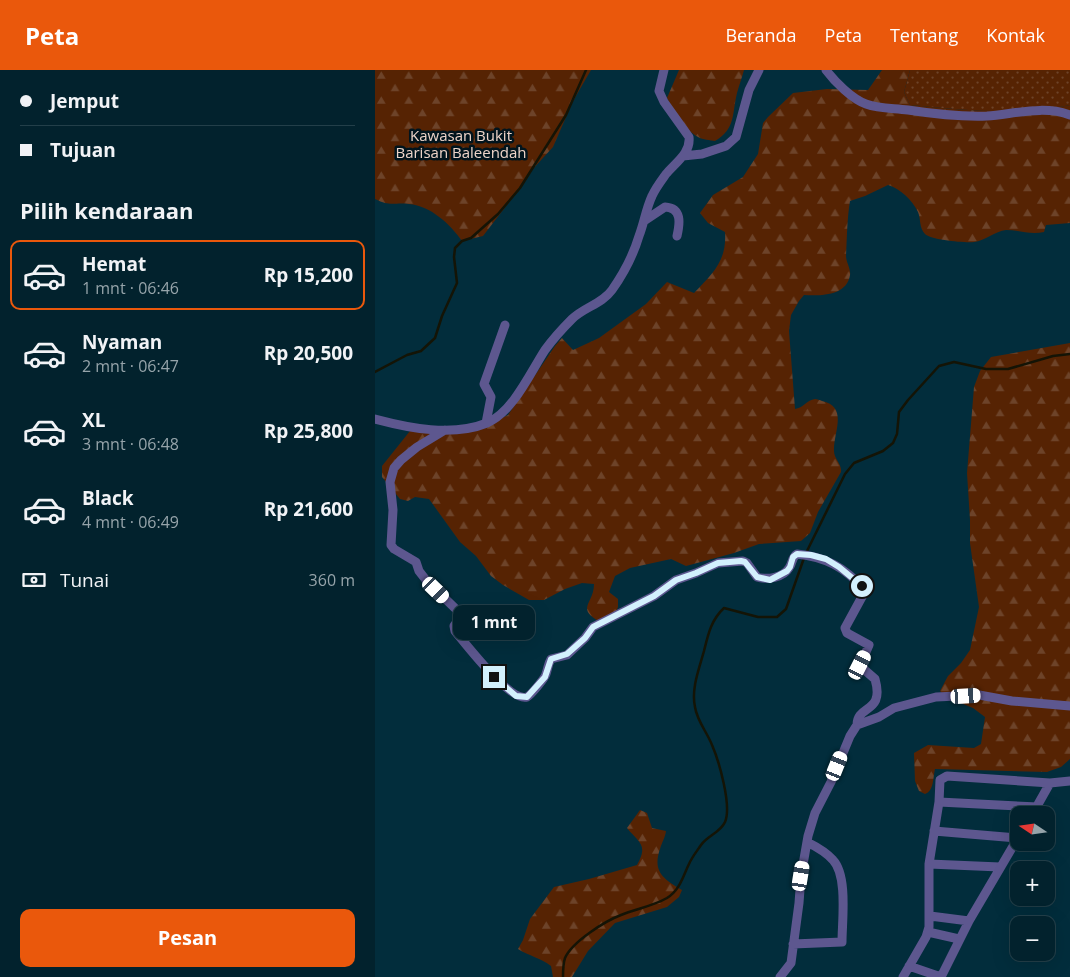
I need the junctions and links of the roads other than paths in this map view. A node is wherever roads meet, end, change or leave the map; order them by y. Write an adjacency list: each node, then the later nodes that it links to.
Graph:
1 (664, 70): 5 (street)
2 (759, 70): 5 (street)
3 (826, 70): 4 (street)
4 (1070, 116)
5 (683, 156): 6 (street)
6 (644, 221): 7 (street); 10 (street)
7 (677, 236)
8 (505, 325): 10 (street)
9 (375, 419): 11 (street)
10 (486, 423): 11 (street)
11 (445, 430): 13 (street)
12 (1070, 706): 13 (street)
13 (857, 725): 21 (street)
14 (1070, 781): 15 (street)
15 (1050, 783): 16 (street); 17 (street)
16 (939, 802): 18 (street); 19 (street)
17 (1038, 806)
18 (1010, 809)
19 (934, 831): 20 (street); 23 (street)
20 (1010, 836)
21 (807, 842): 29 (street); 29 (street)
22 (1010, 849): 24 (street)
23 (929, 864): 24 (street); 25 (street)
24 (999, 866): 26 (street)
25 (930, 916): 26 (street); 27 (street)
26 (969, 921): 28 (street)
27 (928, 932): 28 (street); 30 (street)
28 (959, 939): 33 (street)
29 (793, 944): 31 (street)
30 (909, 966): 32 (street); 33 (street)
31 (780, 977)
32 (903, 977)
33 (941, 977)

